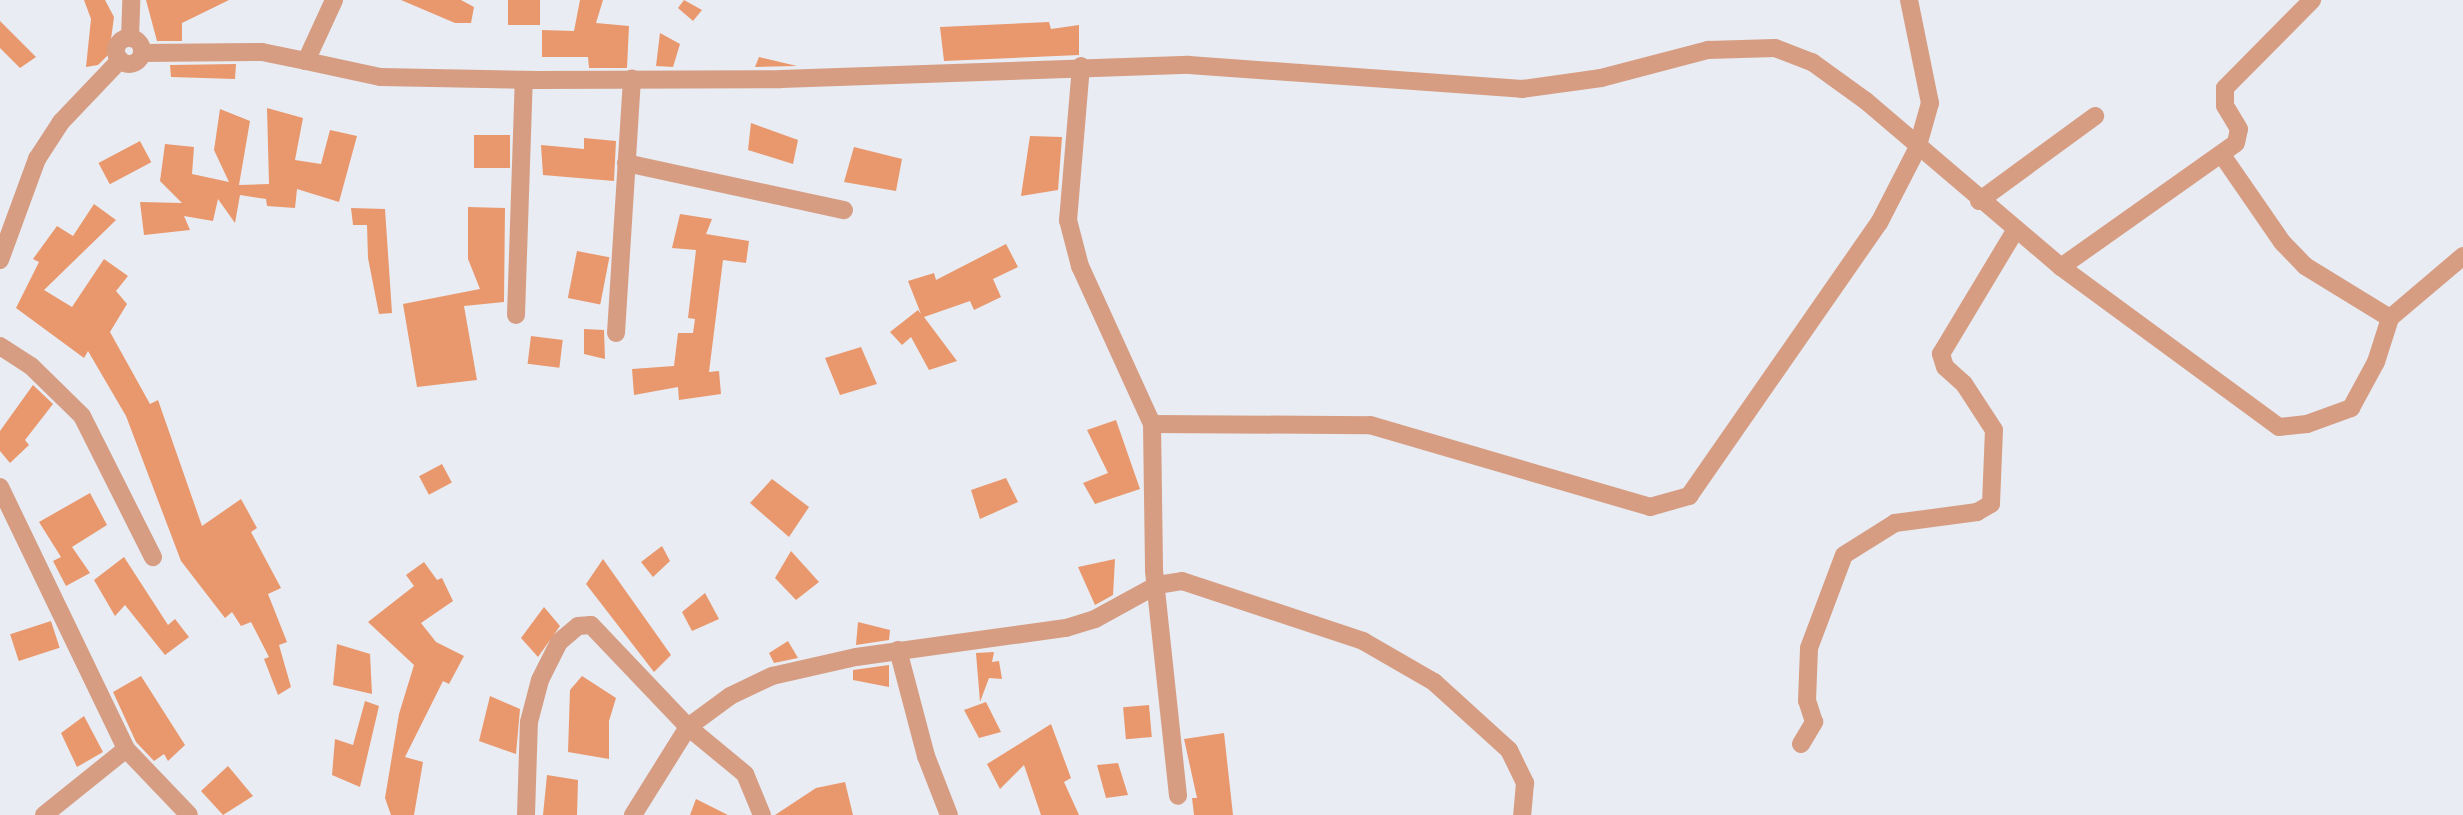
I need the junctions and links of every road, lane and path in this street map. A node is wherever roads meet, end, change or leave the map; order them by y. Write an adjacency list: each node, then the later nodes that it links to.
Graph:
1 (131, 0): 5 (street)
2 (334, 0): 6 (street)
3 (1909, 0): 11 (street)
4 (2312, 0): 12 (street)
5 (136, 46): 6 (street); 18 (street)
6 (306, 61): 9 (street)
7 (1081, 66): 8 (street); 11 (street); 24 (street)
8 (632, 79): 9 (street); 13 (street)
9 (524, 80): 20 (street)
10 (2095, 116): 14 (street)
11 (1917, 149): 14 (street); 24 (street)
12 (2222, 155): 19 (street); 21 (street)
13 (626, 163): 15 (street); 22 (street)
14 (1979, 201): 16 (street)
15 (844, 210)
16 (2015, 231): 19 (street); 30 (street)
17 (2463, 256): 21 (street)
18 (0, 260)
19 (2061, 267): 21 (street)
20 (516, 315)
21 (2390, 318)
22 (616, 333)
23 (0, 346): 26 (street)
24 (1152, 424): 27 (street)
25 (0, 487): 31 (street)
26 (153, 557)
27 (1157, 585): 28 (street); 32 (street); 39 (street)
28 (898, 650): 29 (street); 38 (street)
29 (688, 727): 35 (street); 36 (street); 37 (street)
30 (1801, 744)
31 (126, 749): 33 (street); 34 (street)
32 (1178, 796)
33 (44, 815)
34 (189, 815)
35 (526, 815)
36 (633, 815)
37 (762, 815)
38 (949, 815)
39 (1522, 815)

